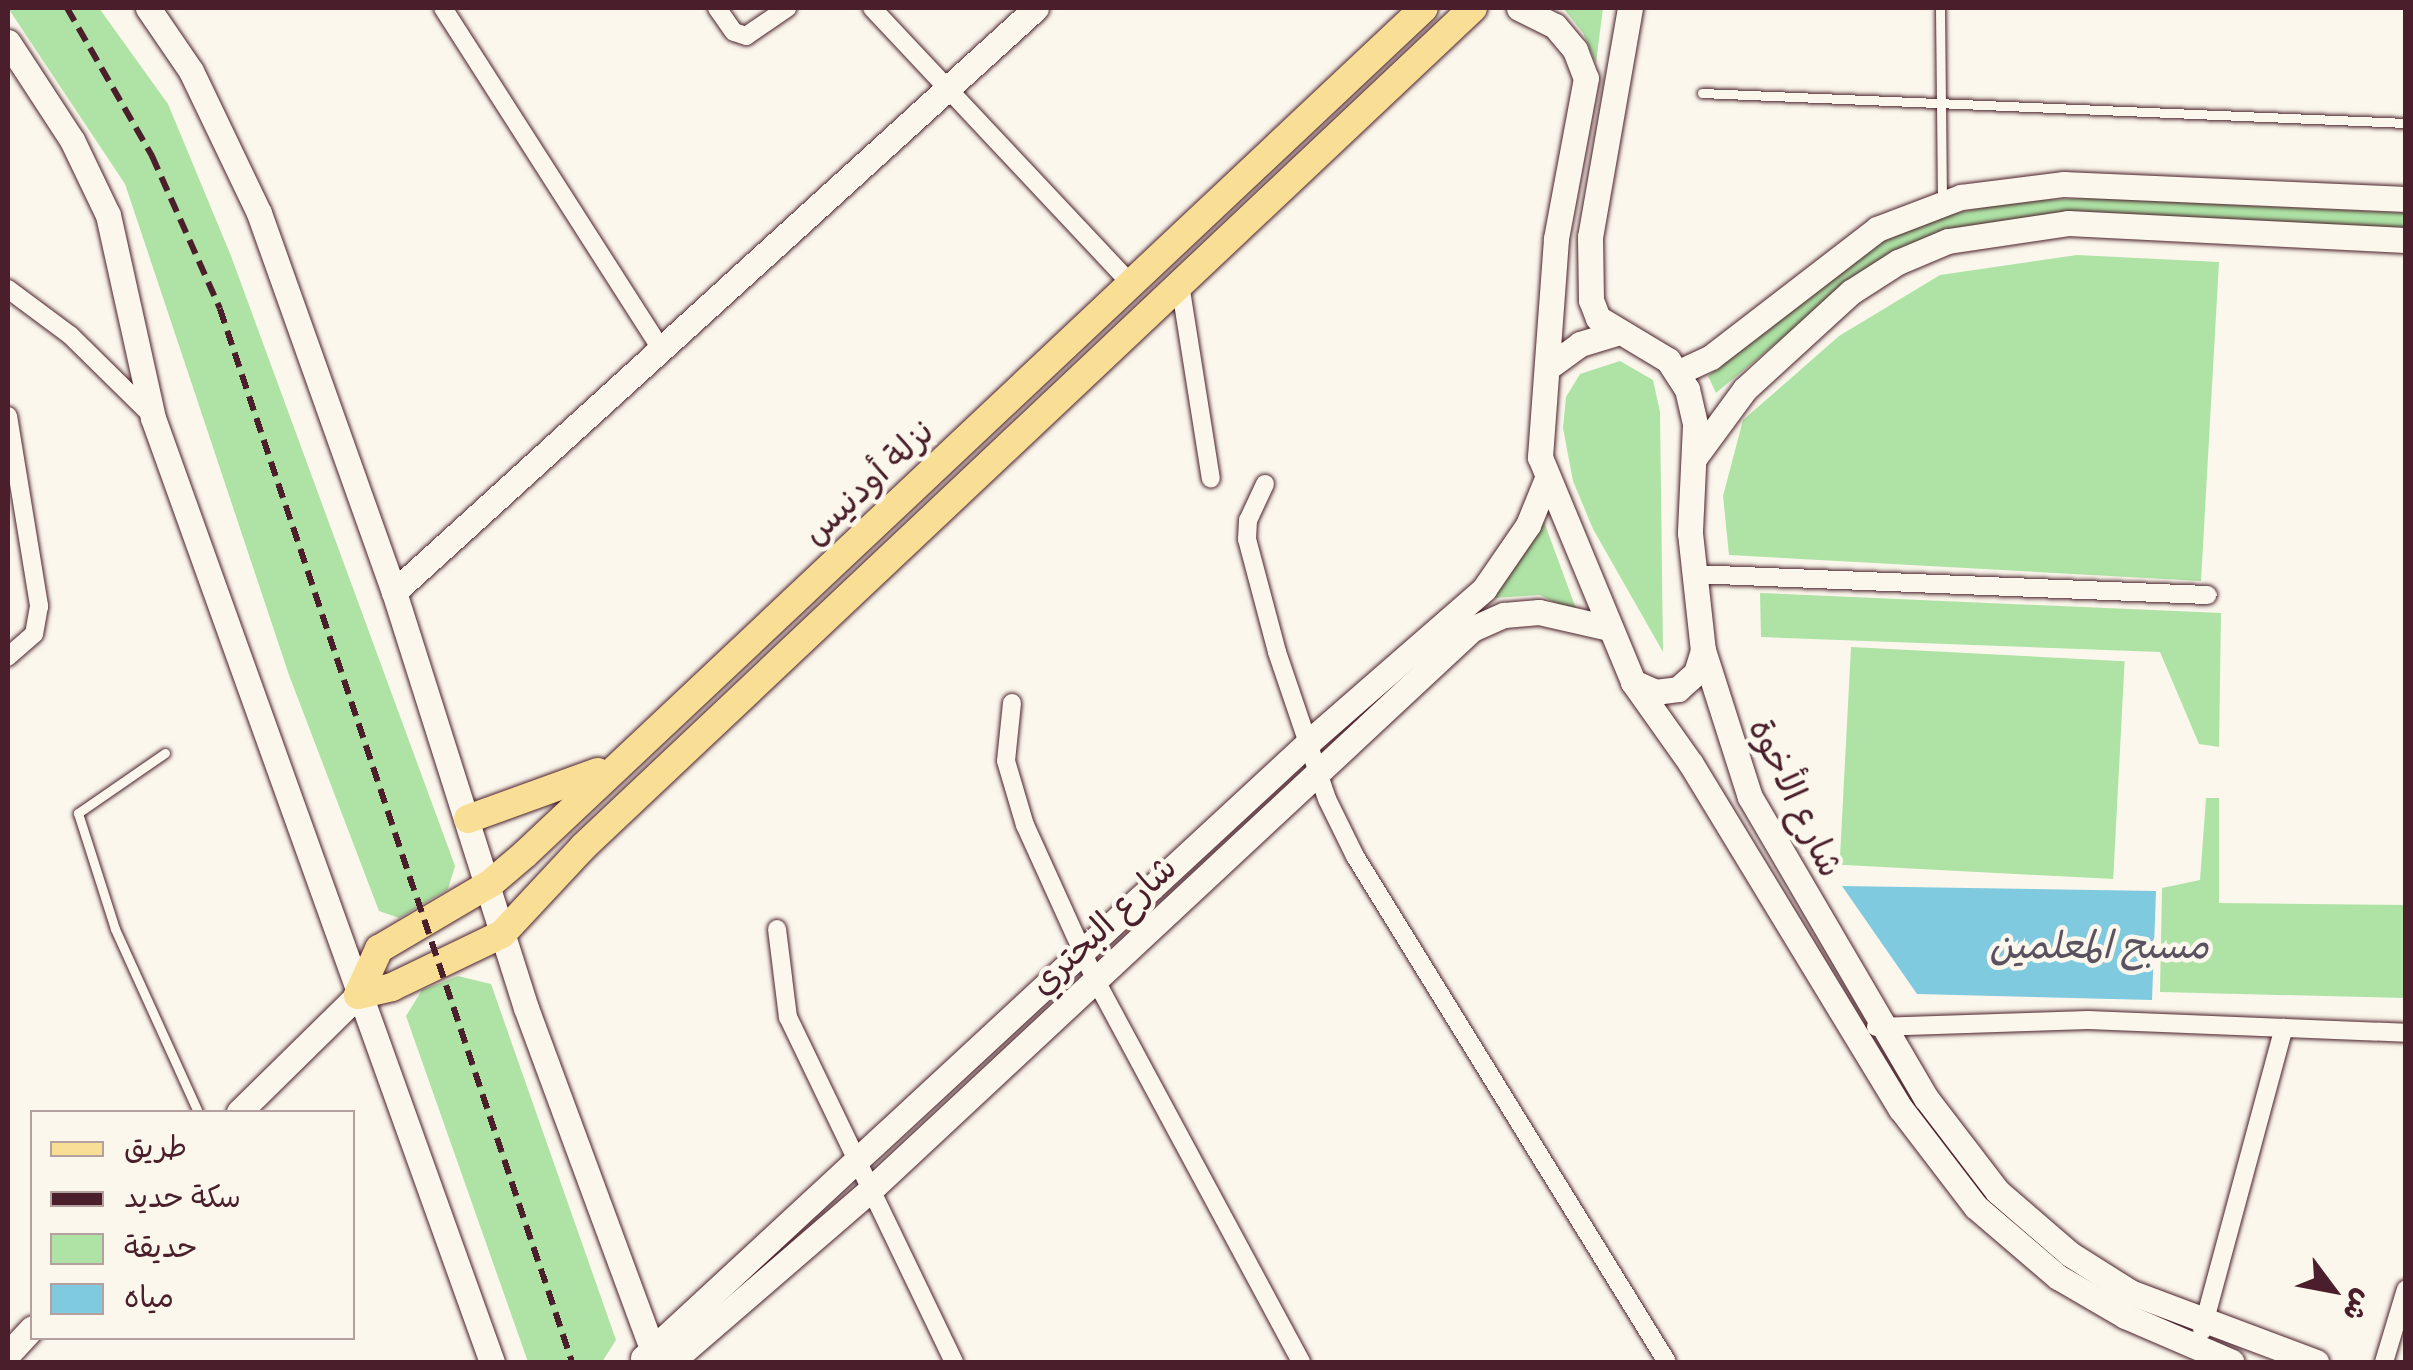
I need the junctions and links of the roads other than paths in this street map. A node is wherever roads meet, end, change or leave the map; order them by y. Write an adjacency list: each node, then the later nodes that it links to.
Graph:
1 (148, 8): 34 (main road)
2 (443, 8): 24 (street)
3 (718, 8): 4 (street)
4 (788, 8)
5 (872, 8): 13 (street)
6 (1036, 8): 13 (main road)
7 (1424, 8): 21 (main road, نزلة أودنيس)
8 (1473, 8): 20 (main road)
9 (1519, 8): 25 (main road, شارع الأخوة)
10 (1630, 8): 23 (main road)
11 (1940, 8): 15 (lane)
12 (8, 42): 28 (main road)
13 (949, 89): 21 (street); 24 (main road)
14 (1702, 93): 15 (lane)
15 (1944, 99): 16 (lane); 18 (lane)
16 (2406, 122)
17 (2406, 199): 18 (main road)
18 (1942, 204): 26 (main road)
19 (2406, 240): 29 (main road)
20 (1180, 284): 30 (street); 48 (main road)
21 (1134, 286): 43 (main road, نزلة أودنيس)
22 (8, 289): 28 (street)
23 (1615, 334): 25 (main road); 26 (main road)
24 (660, 347): 34 (main road)
25 (1550, 366): 31 (main road, شارع الأخوة)
26 (1679, 372): 29 (main road, شارع الأخوة)
27 (8, 416): 38 (street)
28 (153, 418): 51 (main road)
29 (1692, 462): 33 (main road, شارع الأخوة)
30 (1211, 479)
31 (1546, 480): 36 (main road, شارع الأخوة); 41 (main road)
32 (1265, 484): 41 (street)
33 (1693, 574): 35 (street); 37 (main road, شارع الأخوة)
34 (394, 592): 45 (main road)
35 (2208, 595)
36 (1609, 628): 39 (main road, شارع الأخوة); 44 (main road, شارع البحتري)
37 (1703, 650): 39 (main road); 52 (main road, شارع الأخوة)
38 (8, 657)
39 (1633, 682): 54 (main road, شارع الأخوة)
40 (1012, 703): 49 (street)
41 (1310, 740): 44 (street); 49 (main road)
42 (165, 754): 56 (lane)
43 (622, 760): 45 (main road); 46 (main road, نزلة أودنيس)
44 (1320, 767): 50 (main road, شارع البحتري); 67 (street)
45 (468, 819): 46 (main road)
46 (491, 883): 48 (main road); 51 (main road, نزلة أودنيس)
47 (777, 928): 58 (street)
48 (502, 934): 51 (main road); 63 (main road)
49 (1084, 954): 50 (street); 58 (main road)
50 (1095, 979): 59 (main road, شارع البحتري); 66 (street)
51 (358, 996): 57 (main road); 64 (main road)
52 (1881, 1026): 53 (street); 54 (street); 61 (main road, شارع الأخوة)
53 (2284, 1028): 55 (street); 61 (street)
54 (1853, 1031): 62 (main road, شارع الأخوة)
55 (2406, 1033)
56 (197, 1110)
57 (241, 1110)
58 (854, 1165): 59 (street); 63 (main road)
59 (868, 1192): 63 (main road, شارع البحتري); 65 (street)
60 (2406, 1289): 70 (street)
61 (2204, 1320): 62 (street); 69 (main road, شارع الأخوة)
62 (2198, 1347): 68 (main road, شارع الأخوة)
63 (655, 1359)
64 (492, 1362)
65 (954, 1362)
66 (1301, 1362)
67 (1667, 1362)
68 (2232, 1362)
69 (2316, 1362)
70 (2384, 1362)

